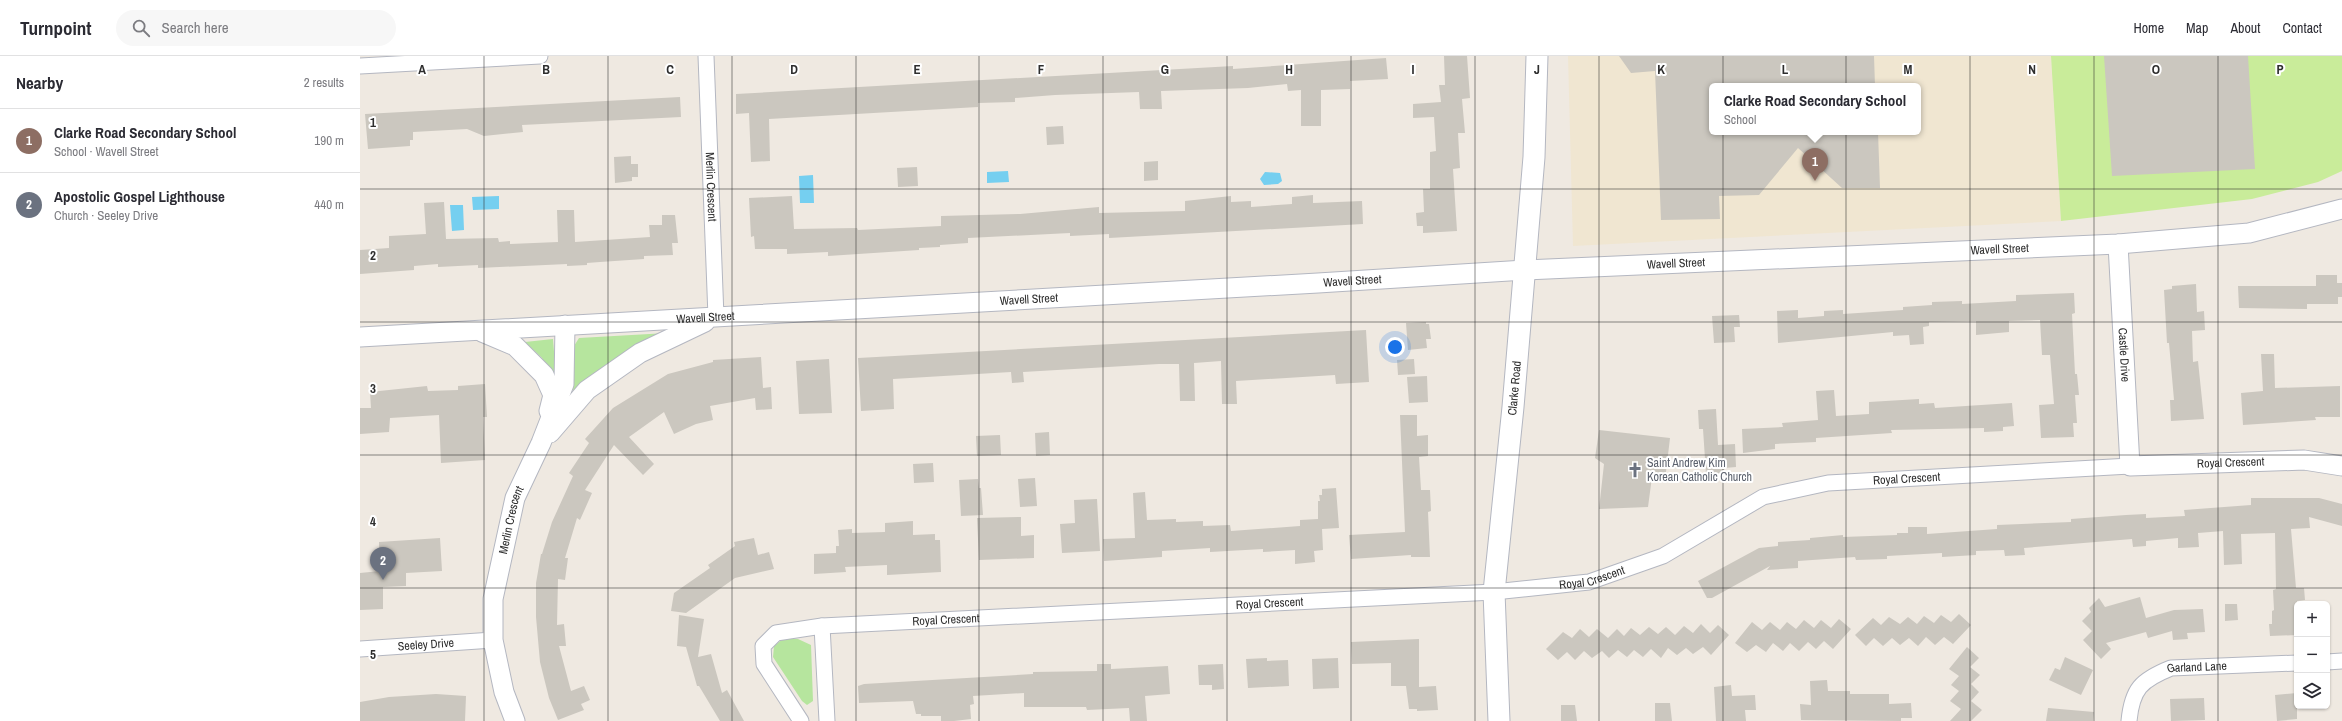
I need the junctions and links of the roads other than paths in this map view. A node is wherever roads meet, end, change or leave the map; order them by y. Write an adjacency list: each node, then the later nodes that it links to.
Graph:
1 (540, 56): 4 (street)
2 (706, 56): 8 (street, Merlin Crescent)
3 (1537, 56): 7 (main road, Clarke Road)
4 (360, 66)
5 (2342, 209): 6 (street, Wavell Street)
6 (2118, 244): 7 (street, Wavell Street); 13 (street, Castle Drive)
7 (1525, 270): 8 (street, Wavell Street); 15 (main road, Clarke Road)
8 (716, 317): 9 (street, Wavell Street); 12 (street)
9 (565, 325): 10 (street, Wavell Street); 12 (street, Merlin Crescent)
10 (477, 330): 11 (street, Wavell Street); 12 (street)
11 (360, 336)
12 (541, 443): 17 (street, Merlin Crescent)
13 (2130, 466): 14 (street, Royal Crescent); 15 (street, Royal Crescent)
14 (2342, 466)
15 (1494, 592): 16 (street, Royal Crescent); 25 (main road, Clarke Road)
16 (822, 626): 23 (street, Royal Crescent); 24 (street)
17 (493, 640): 18 (street, Seeley Drive); 22 (street, Merlin Crescent)
18 (360, 649)
19 (2342, 661): 20 (street)
20 (2330, 662)
21 (2294, 663): 26 (street, Garland Lane)
22 (515, 721)
23 (801, 721)
24 (827, 721)
25 (1499, 721)
26 (2129, 721)

